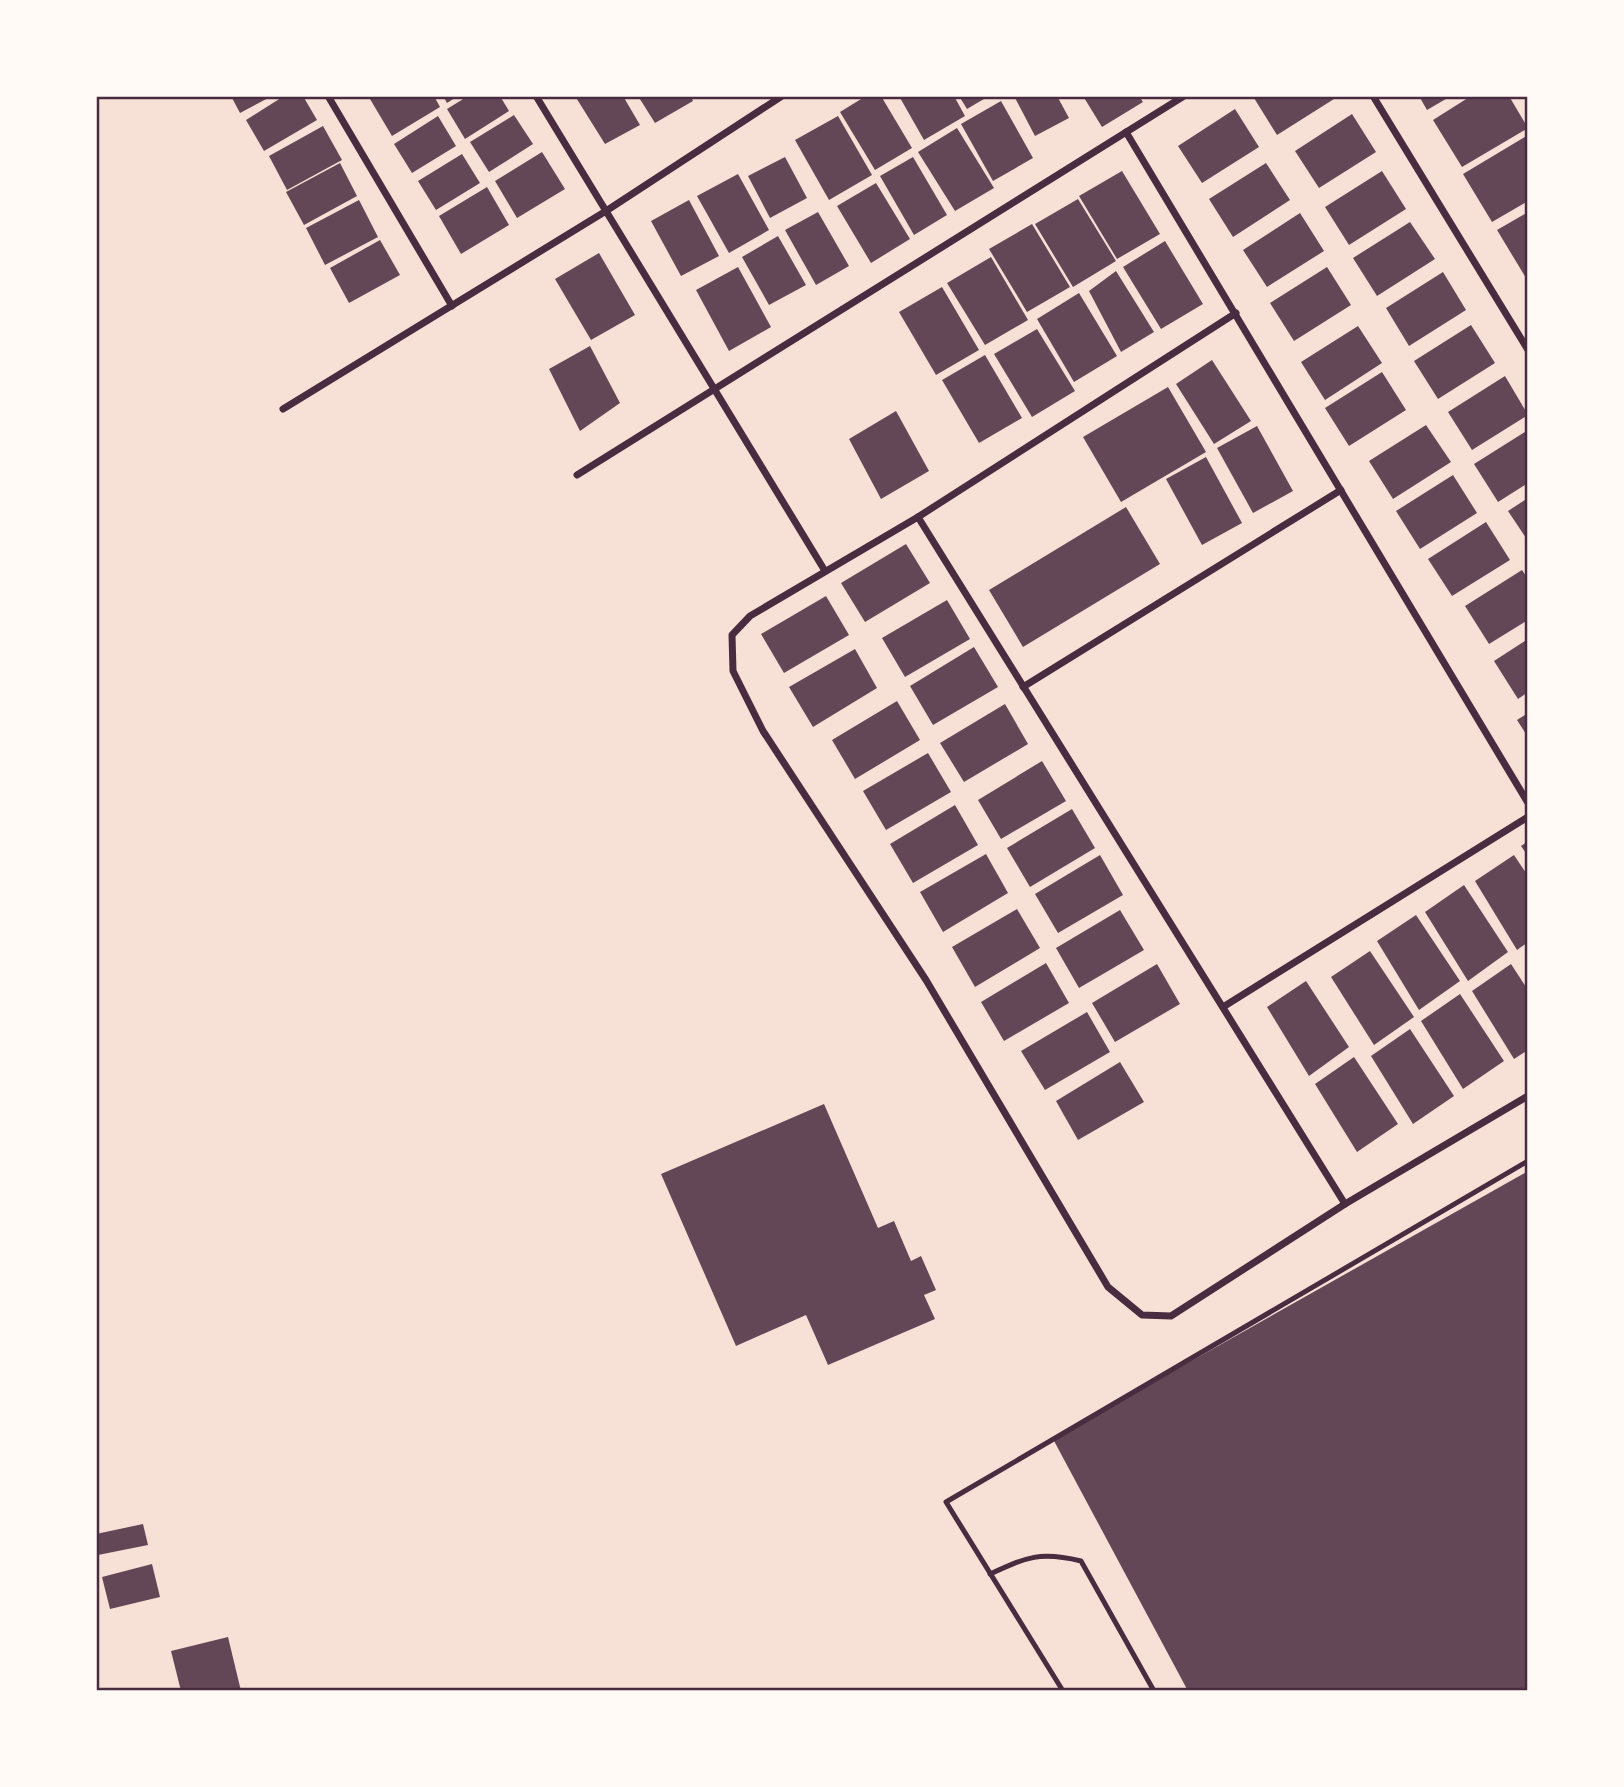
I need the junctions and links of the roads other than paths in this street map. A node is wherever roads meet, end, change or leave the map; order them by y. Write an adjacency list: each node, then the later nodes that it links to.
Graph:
1 (328, 96): 8 (street)
2 (536, 96): 7 (street)
3 (782, 96): 7 (street)
4 (1184, 96): 6 (street)
5 (1373, 96): 10 (street)
6 (1126, 132): 9 (street); 11 (street)
7 (606, 211): 8 (street); 11 (street)
8 (452, 306): 12 (street)
9 (1236, 313): 14 (street); 15 (street)
10 (1528, 350)
11 (716, 390): 13 (street); 16 (street)
12 (283, 409)
13 (577, 475)
14 (1341, 490): 17 (street); 18 (street)
15 (918, 517): 16 (street); 17 (street)
16 (825, 571): 23 (street)
17 (1023, 687): 20 (street)
18 (1528, 803)
19 (1528, 817): 20 (street)
20 (1223, 1007): 23 (street)
21 (1528, 1096): 23 (street)
22 (1528, 1161): 24 (lane)
23 (1345, 1204)
24 (990, 1574): 25 (lane); 26 (lane)
25 (1063, 1691)
26 (1154, 1691)

